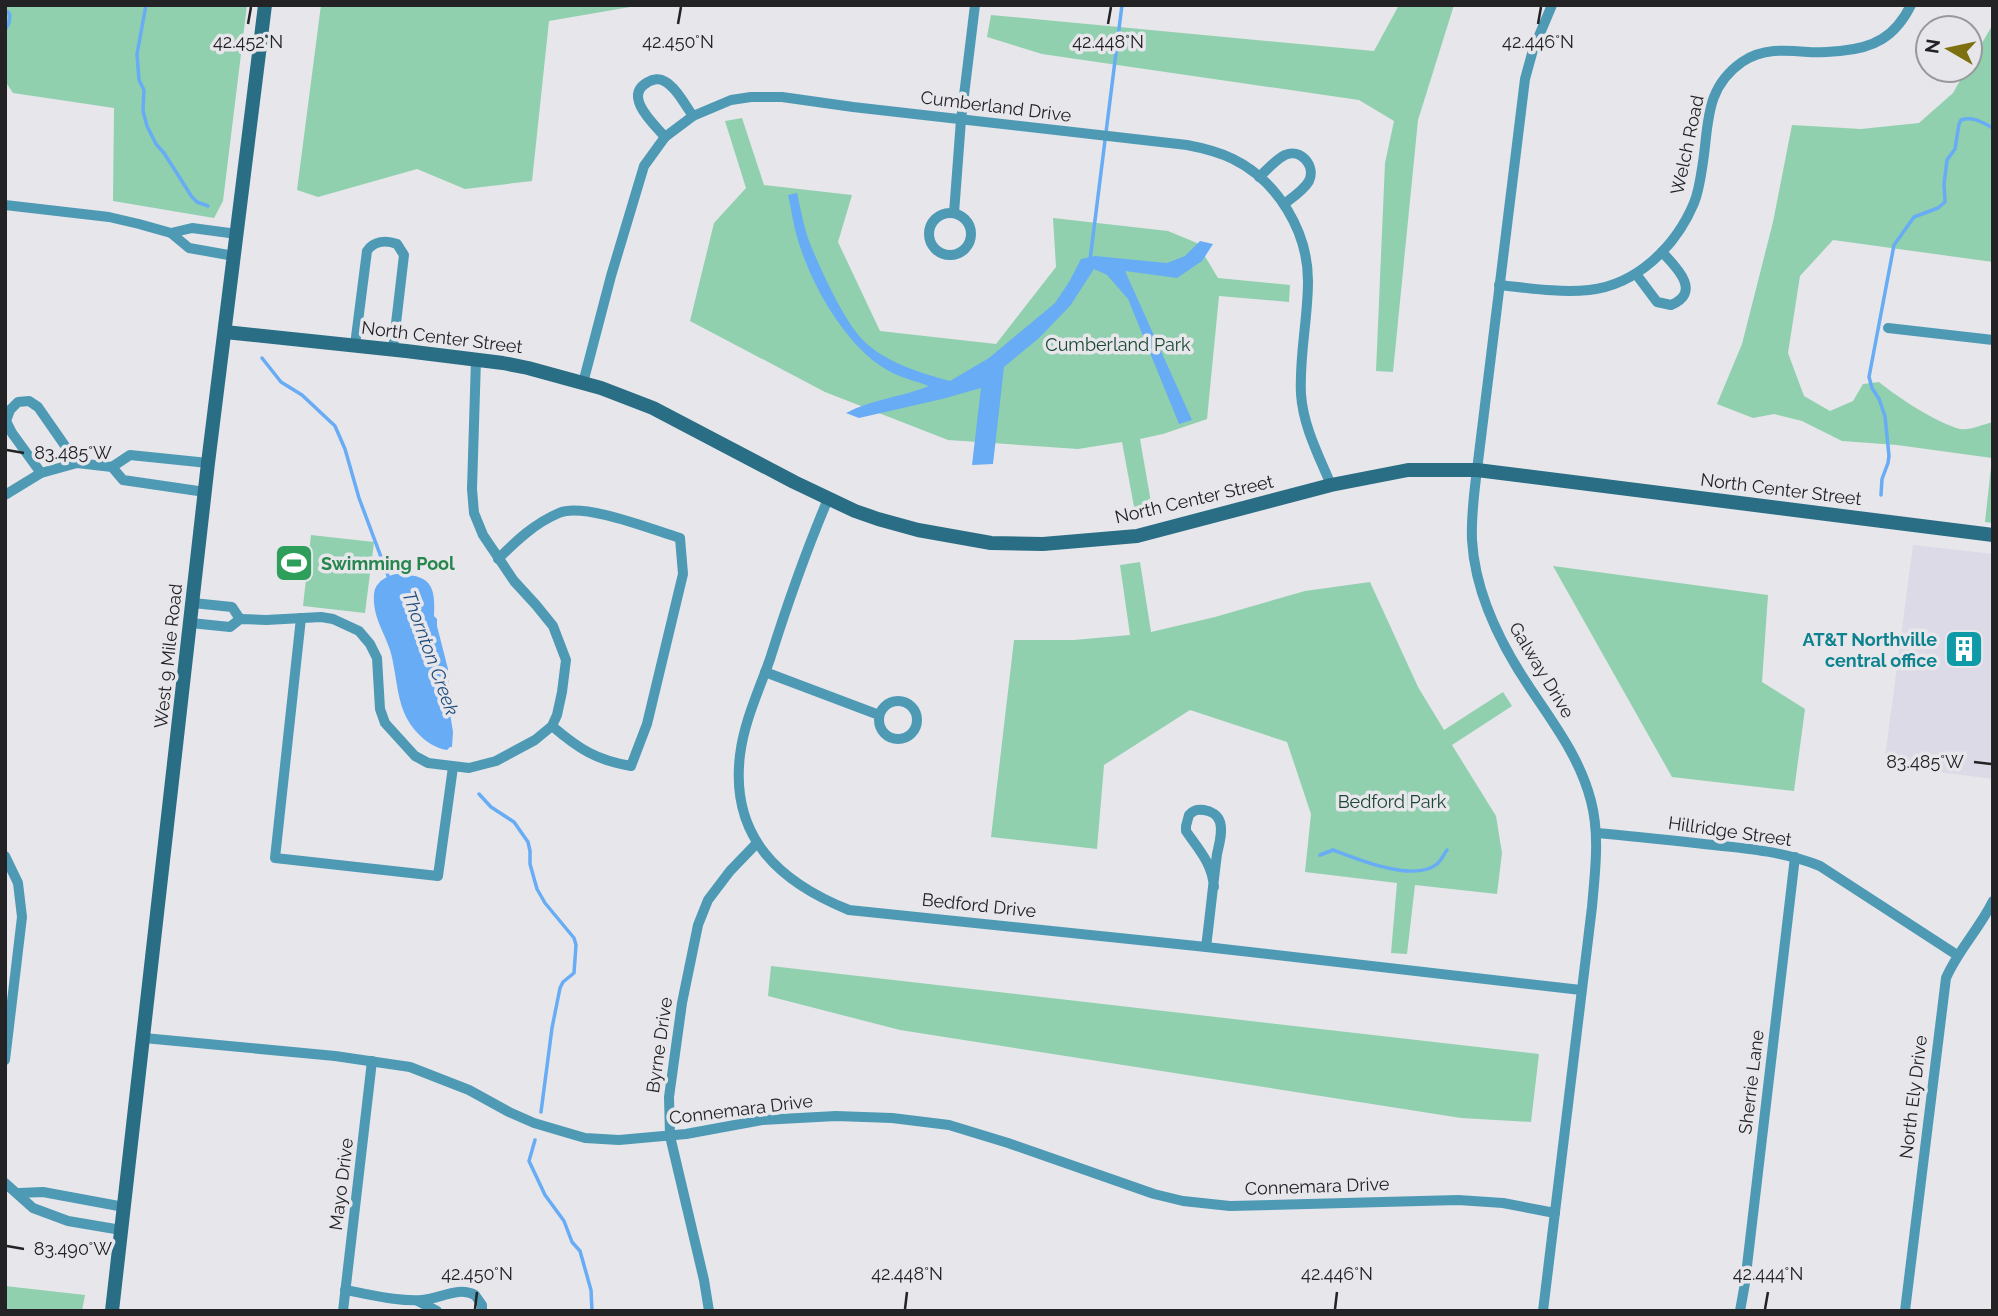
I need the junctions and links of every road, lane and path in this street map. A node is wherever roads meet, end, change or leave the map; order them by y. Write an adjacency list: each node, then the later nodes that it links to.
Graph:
1 (265, 5): 13 (street, West 9 Mile Road)
2 (975, 5): 6 (street)
3 (1552, 5): 17 (street, Galway Drive)
4 (1911, 5): 14 (street, Welch Road)
5 (693, 116): 6 (street, Cumberland Drive); 7 (street, Cumberland Drive); 7 (street)
6 (961, 120): 8 (street, Cumberland Drive); 11 (street)
7 (665, 136): 24 (street, Cumberland Drive)
8 (1259, 177): 9 (street, Cumberland Drive); 9 (street)
9 (1284, 204): 30 (street, Cumberland Drive)
10 (5, 205): 12 (street)
11 (954, 213): 11 (street)
12 (171, 233): 13 (street); 15 (street)
13 (237, 234): 15 (street, West 9 Mile Road)
14 (1662, 251): 16 (street, Welch Road); 16 (street)
15 (234, 256): 19 (street, West 9 Mile Road)
16 (1636, 274): 17 (street, Welch Road)
17 (1499, 285): 28 (street, Galway Drive)
18 (1888, 328): 20 (street)
19 (225, 332): 21 (street, North Center Street); 26 (street, West 9 Mile Road)
20 (1993, 340)
21 (355, 345): 22 (street, North Center Street); 22 (street)
22 (393, 349): 23 (street, North Center Street)
23 (476, 359): 24 (street, North Center Street); 35 (street)
24 (583, 383): 33 (street, North Center Street)
25 (77, 463): 27 (street); 29 (street); 29 (street)
26 (208, 463): 27 (street); 31 (street, West 9 Mile Road)
27 (112, 467): 31 (street)
28 (1477, 470): 30 (street, North Center Street); 34 (street, North Center Street); 44 (street, Galway Drive)
29 (41, 473): 32 (street)
30 (1331, 485): 33 (street, North Center Street)
31 (205, 492): 36 (street, West 9 Mile Road)
32 (5, 495)
33 (828, 499): 40 (street, Bedford Drive)
34 (1993, 535)
35 (498, 559): 42 (street); 42 (street)
36 (193, 603): 38 (street); 39 (street, West 9 Mile Road)
37 (301, 618): 38 (street); 43 (street); 43 (street)
38 (240, 619): 39 (street)
39 (191, 623): 53 (street, West 9 Mile Road)
40 (765, 672): 41 (street); 45 (street, Bedford Drive)
41 (880, 715)
42 (552, 726): 43 (street)
43 (453, 767)
44 (1596, 834): 47 (street, Hillridge Street); 52 (street, Galway Drive)
45 (757, 844): 50 (street, Bedford Drive); 56 (street, Byrne Drive)
46 (5, 856): 54 (street)
47 (1795, 857): 51 (street, Hillridge Street); 70 (street, Sherrie Lane)
48 (1214, 887): 48 (street); 50 (street)
49 (1993, 901): 51 (street, North Ely Drive)
50 (1206, 947): 52 (street, Bedford Drive)
51 (1957, 955): 71 (street, North Ely Drive)
52 (1581, 990): 60 (street, Galway Drive)
53 (144, 1038): 55 (street, Connemara Drive); 59 (street, West 9 Mile Road)
54 (5, 1060)
55 (372, 1061): 56 (street, Connemara Drive); 62 (street, Mayo Drive)
56 (670, 1136): 60 (street, Connemara Drive); 68 (street, Byrne Drive)
57 (5, 1183): 58 (street)
58 (19, 1193): 59 (street); 61 (street)
59 (124, 1207): 61 (street, West 9 Mile Road)
60 (1555, 1213): 69 (street, Galway Drive)
61 (121, 1230): 64 (street, West 9 Mile Road)
62 (345, 1290): 63 (street); 65 (street, Mayo Drive)
63 (416, 1300): 66 (street); 67 (street)
64 (112, 1311)
65 (343, 1311)
66 (437, 1311)
67 (482, 1311)
68 (709, 1311)
69 (1543, 1311)
70 (1740, 1311)
71 (1905, 1311)

